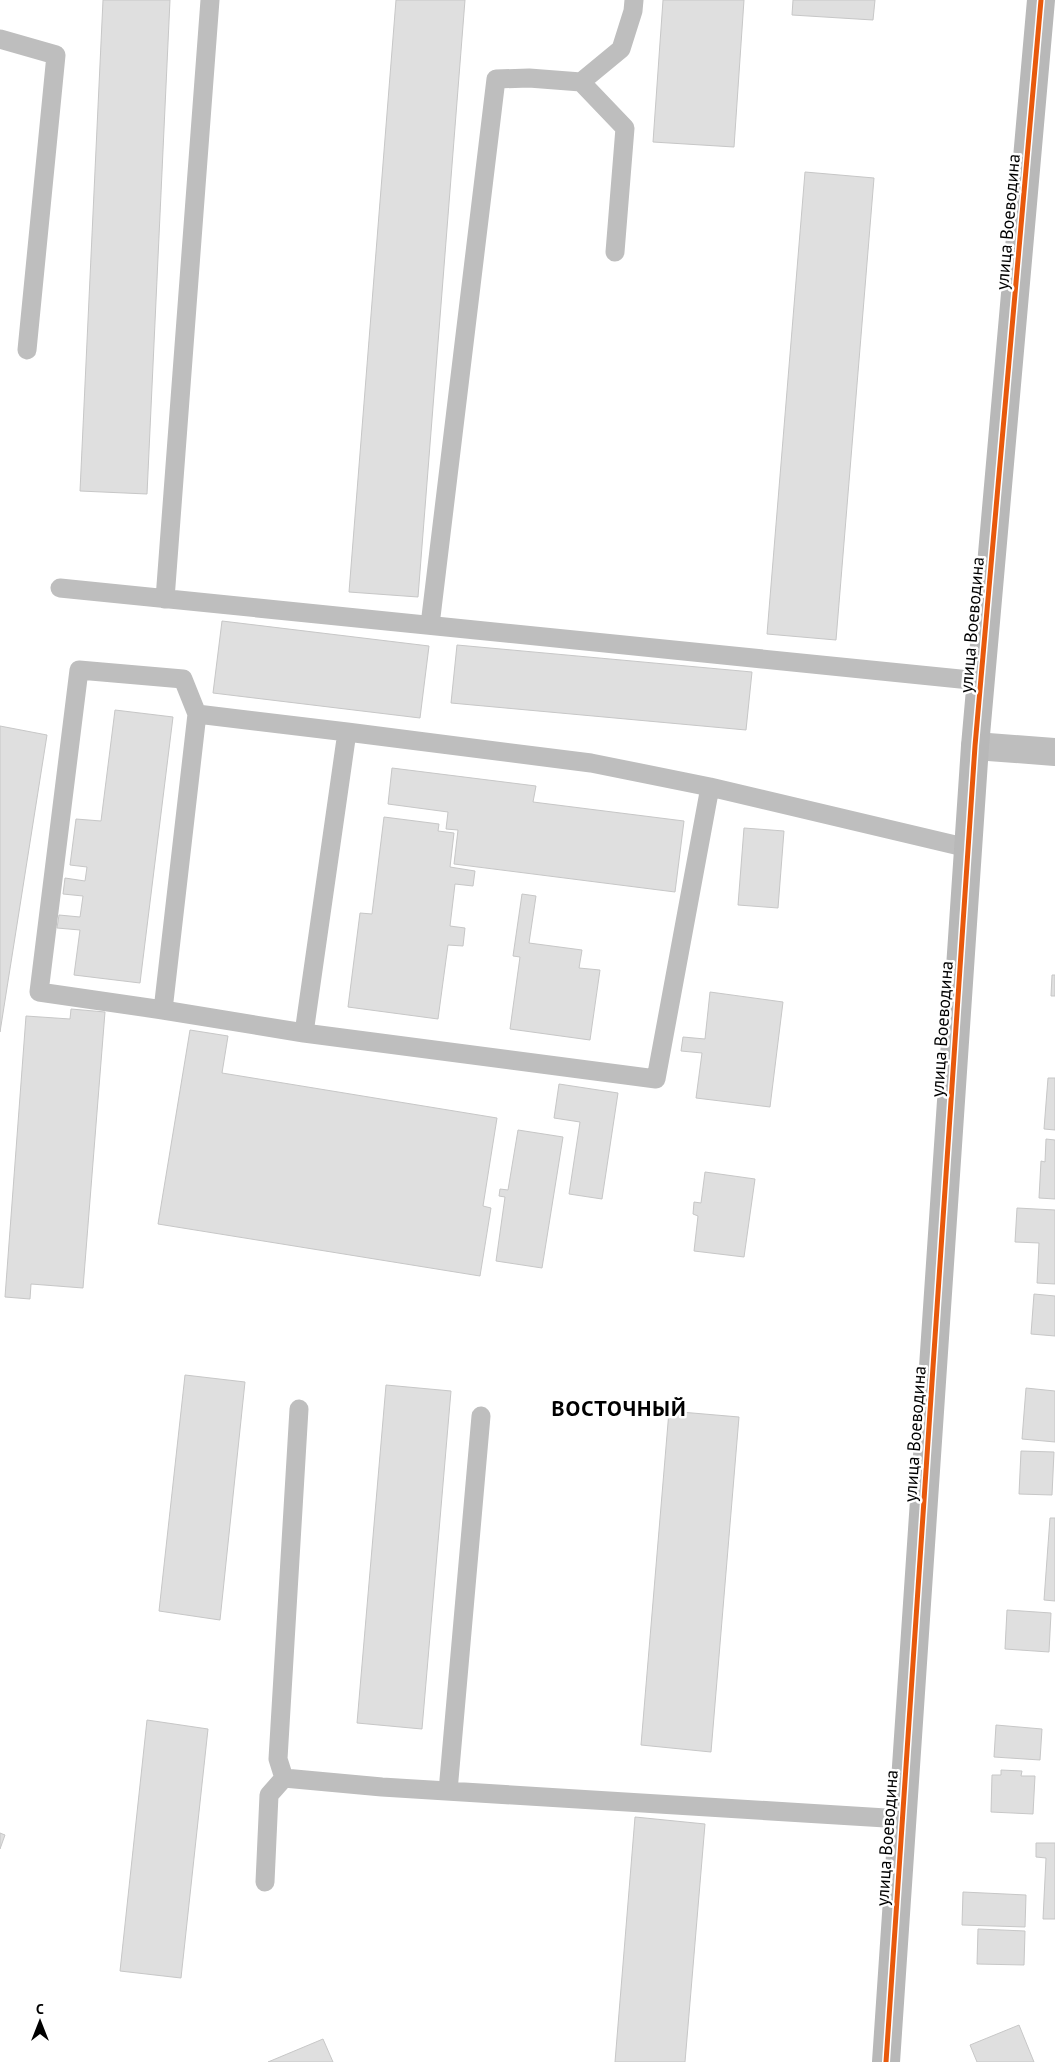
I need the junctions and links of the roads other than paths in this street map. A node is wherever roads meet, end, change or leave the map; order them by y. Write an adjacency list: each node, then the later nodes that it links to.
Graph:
1 (210, 0): 9 (lane)
2 (634, 0): 5 (lane)
3 (1041, 0): 11 (street, улица Воеводина)
4 (0, 39): 7 (lane)
5 (581, 82): 6 (lane); 10 (lane)
6 (615, 252)
7 (28, 350)
8 (60, 588): 9 (lane)
9 (164, 599): 10 (lane)
10 (430, 625): 11 (lane)
11 (980, 681): 14 (street, улица Воеводина)
12 (197, 714): 13 (lane); 18 (lane); 18 (lane)
13 (347, 732): 16 (lane); 19 (lane)
14 (975, 746): 15 (street); 17 (street, улица Воеводина)
15 (1055, 752)
16 (710, 787): 17 (lane); 19 (lane)
17 (968, 848): 24 (street, улица Воеводина)
18 (163, 1010): 19 (lane)
19 (304, 1033)
20 (299, 1409): 22 (lane)
21 (481, 1416): 23 (lane)
22 (284, 1778): 23 (lane); 25 (lane)
23 (448, 1791): 24 (lane)
24 (902, 1819): 26 (street, улица Воеводина)
25 (265, 1882)
26 (886, 2062)

